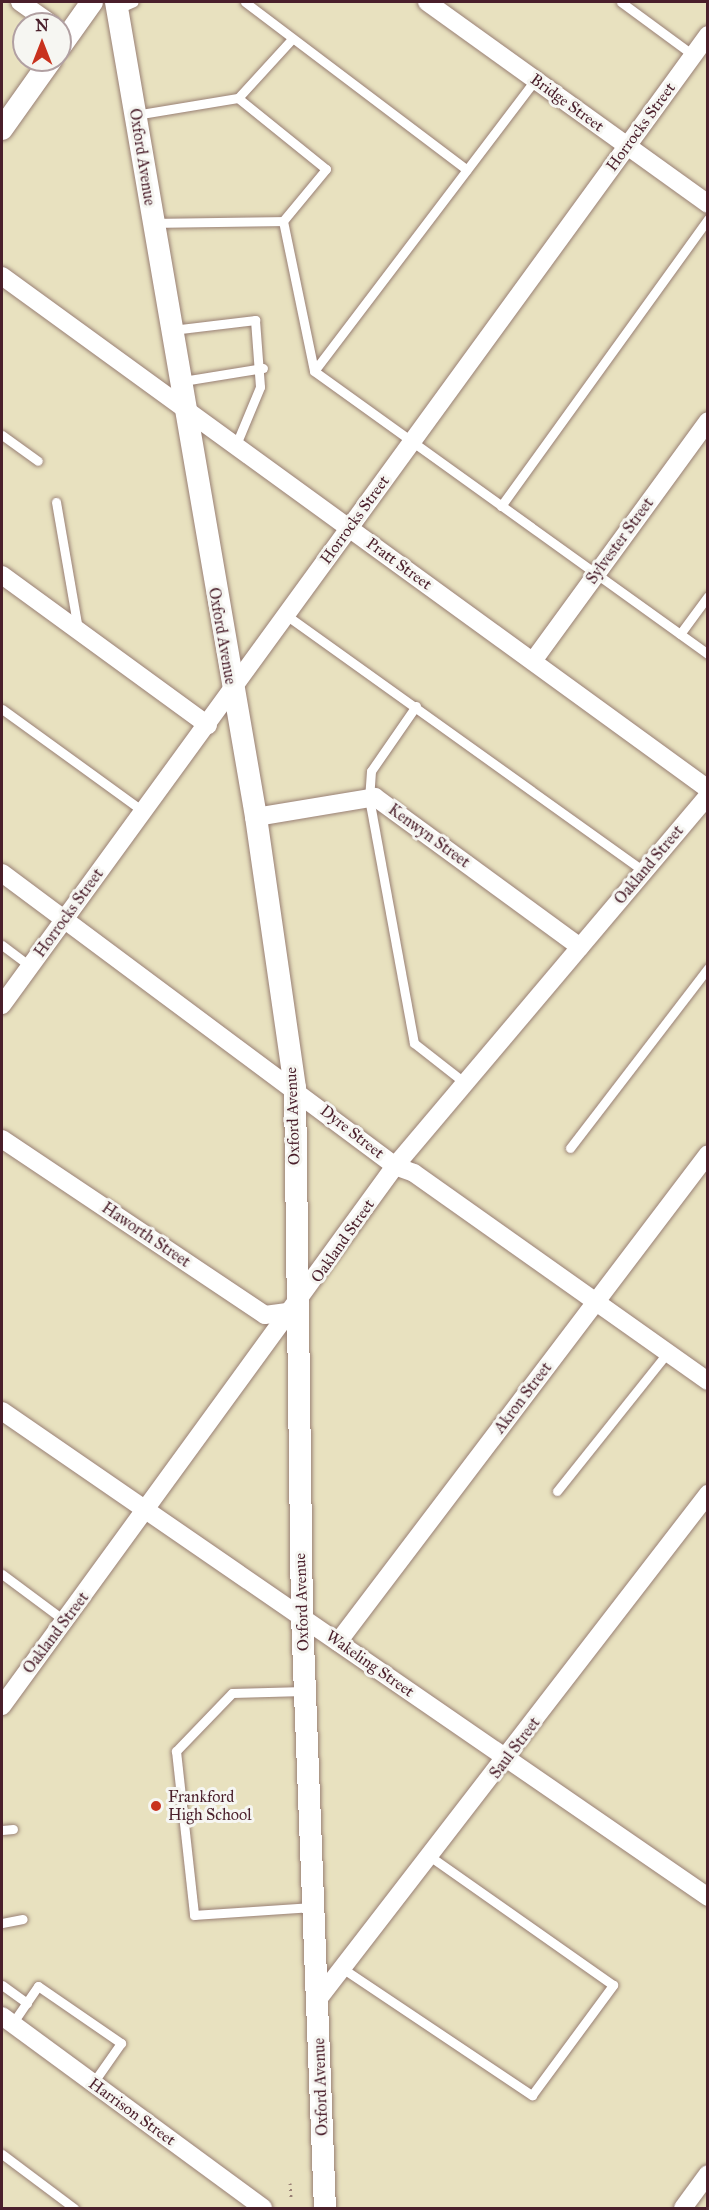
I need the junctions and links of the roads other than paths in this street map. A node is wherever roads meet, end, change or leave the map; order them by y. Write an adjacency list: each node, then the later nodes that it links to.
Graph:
1 (20, 2): 7 (street)
2 (92, 2): 8 (street)
3 (245, 2): 10 (lane)
4 (427, 2): 13 (street, Bridge Street)
5 (621, 2): 11 (lane)
6 (123, 4): 15 (street, Oxford Avenue)
7 (32, 12)
8 (72, 22)
9 (708, 35): 11 (street, Horrocks Street)
10 (291, 40): 14 (lane); 18 (lane)
11 (693, 55): 17 (street, Horrocks Street)
12 (42, 72): 16 (street)
13 (535, 80): 17 (street, Bridge Street); 18 (lane)
14 (238, 98): 15 (lane); 21 (lane)
15 (135, 115): 22 (street, Oxford Avenue)
16 (2, 129)
17 (627, 146): 19 (street, Bridge Street); 31 (street, Horrocks Street)
18 (466, 170): 26 (lane)
19 (708, 204)
20 (708, 219): 35 (lane)
21 (283, 221): 22 (lane); 26 (lane)
22 (153, 223): 24 (street, Oxford Avenue)
23 (2, 276): 28 (street, Pratt Street)
24 (171, 331): 25 (lane); 27 (street, Oxford Avenue)
25 (263, 368): 27 (lane); 32 (lane)
26 (314, 371): 31 (lane)
27 (179, 382): 28 (street, Oxford Avenue)
28 (183, 410): 32 (street, Pratt Street); 45 (street, Oxford Avenue)
29 (708, 421): 37 (street, Sylvester Street)
30 (2, 435): 33 (lane)
31 (412, 442): 35 (lane); 36 (street, Horrocks Street)
32 (235, 447): 36 (street, Pratt Street)
33 (38, 461)
34 (56, 502): 41 (lane)
35 (501, 506): 37 (lane)
36 (349, 529): 40 (street, Horrocks Street); 44 (street, Pratt Street)
37 (597, 574): 42 (lane); 44 (street, Sylvester Street)
38 (2, 575): 41 (street)
39 (708, 596): 42 (lane)
40 (286, 615): 45 (street, Horrocks Street); 46 (lane)
41 (79, 631): 48 (street)
42 (680, 634): 43 (lane)
43 (708, 654)
44 (533, 661): 49 (street, Pratt Street)
45 (231, 690): 48 (street, Horrocks Street); 53 (street, Oxford Avenue)
46 (416, 706): 51 (lane); 54 (lane)
47 (2, 709): 52 (lane)
48 (208, 725): 52 (street, Horrocks Street)
49 (708, 789)
50 (708, 795): 54 (street, Oakland Street)
51 (369, 798): 53 (street, Kenwyn Street); 58 (street, Kenwyn Street); 62 (lane)
52 (143, 811): 56 (street, Horrocks Street)
53 (256, 817): 63 (street, Oxford Avenue)
54 (644, 871): 58 (street, Oakland Street)
55 (2, 873): 56 (street, Dyre Street)
56 (66, 919): 59 (street, Horrocks Street); 63 (street, Dyre Street)
57 (2, 945): 59 (lane)
58 (580, 947): 62 (street, Oakland Street)
59 (30, 966): 61 (street, Horrocks Street)
60 (708, 968): 65 (lane)
61 (2, 1005)
62 (465, 1083): 67 (street, Oakland Street)
63 (295, 1088): 67 (street, Dyre Street); 69 (street, Oxford Avenue)
64 (2, 1139): 69 (street, Haworth Street)
65 (570, 1148)
66 (708, 1154): 68 (street, Akron Street)
67 (395, 1166): 68 (street, Dyre Street); 69 (street, Oakland Street)
68 (595, 1302): 70 (street, Dyre Street); 79 (street, Akron Street)
69 (295, 1311): 75 (street, Oakland Street); 77 (street, Oxford Avenue)
70 (667, 1353): 71 (street, Dyre Street); 73 (lane)
71 (708, 1382)
72 (2, 1411): 75 (street, Wakeling Street)
73 (557, 1491)
74 (708, 1494): 82 (street, Saul Street)
75 (146, 1511): 77 (street, Wakeling Street); 78 (street, Oakland Street)
76 (2, 1574): 78 (lane)
77 (302, 1616): 79 (street, Wakeling Street); 80 (street, Oxford Avenue)
78 (65, 1621): 81 (street, Oakland Street)
79 (338, 1642): 82 (street, Wakeling Street)
80 (305, 1690): 87 (street, Oxford Avenue); 87 (lane)
81 (2, 1706)
82 (507, 1759): 85 (street, Saul Street); 86 (street, Wakeling Street)
83 (13, 1829): 84 (lane)
84 (2, 1830)
85 (431, 1857): 90 (street, Saul Street); 90 (lane)
86 (708, 1897)
87 (315, 1906): 92 (street, Oxford Avenue)
88 (23, 1919): 89 (lane)
89 (2, 1923)
90 (342, 1968): 92 (street, Saul Street)
91 (2, 1985): 93 (lane)
92 (319, 1998): 100 (street, Oxford Avenue)
93 (27, 2003): 94 (lane); 95 (lane)
94 (7, 2020): 95 (street, Harrison Street)
95 (93, 2084): 99 (street, Harrison Street)
96 (2, 2154): 98 (lane)
97 (708, 2174): 101 (street)
98 (74, 2208)
99 (263, 2208)
100 (325, 2208)
101 (683, 2208)

